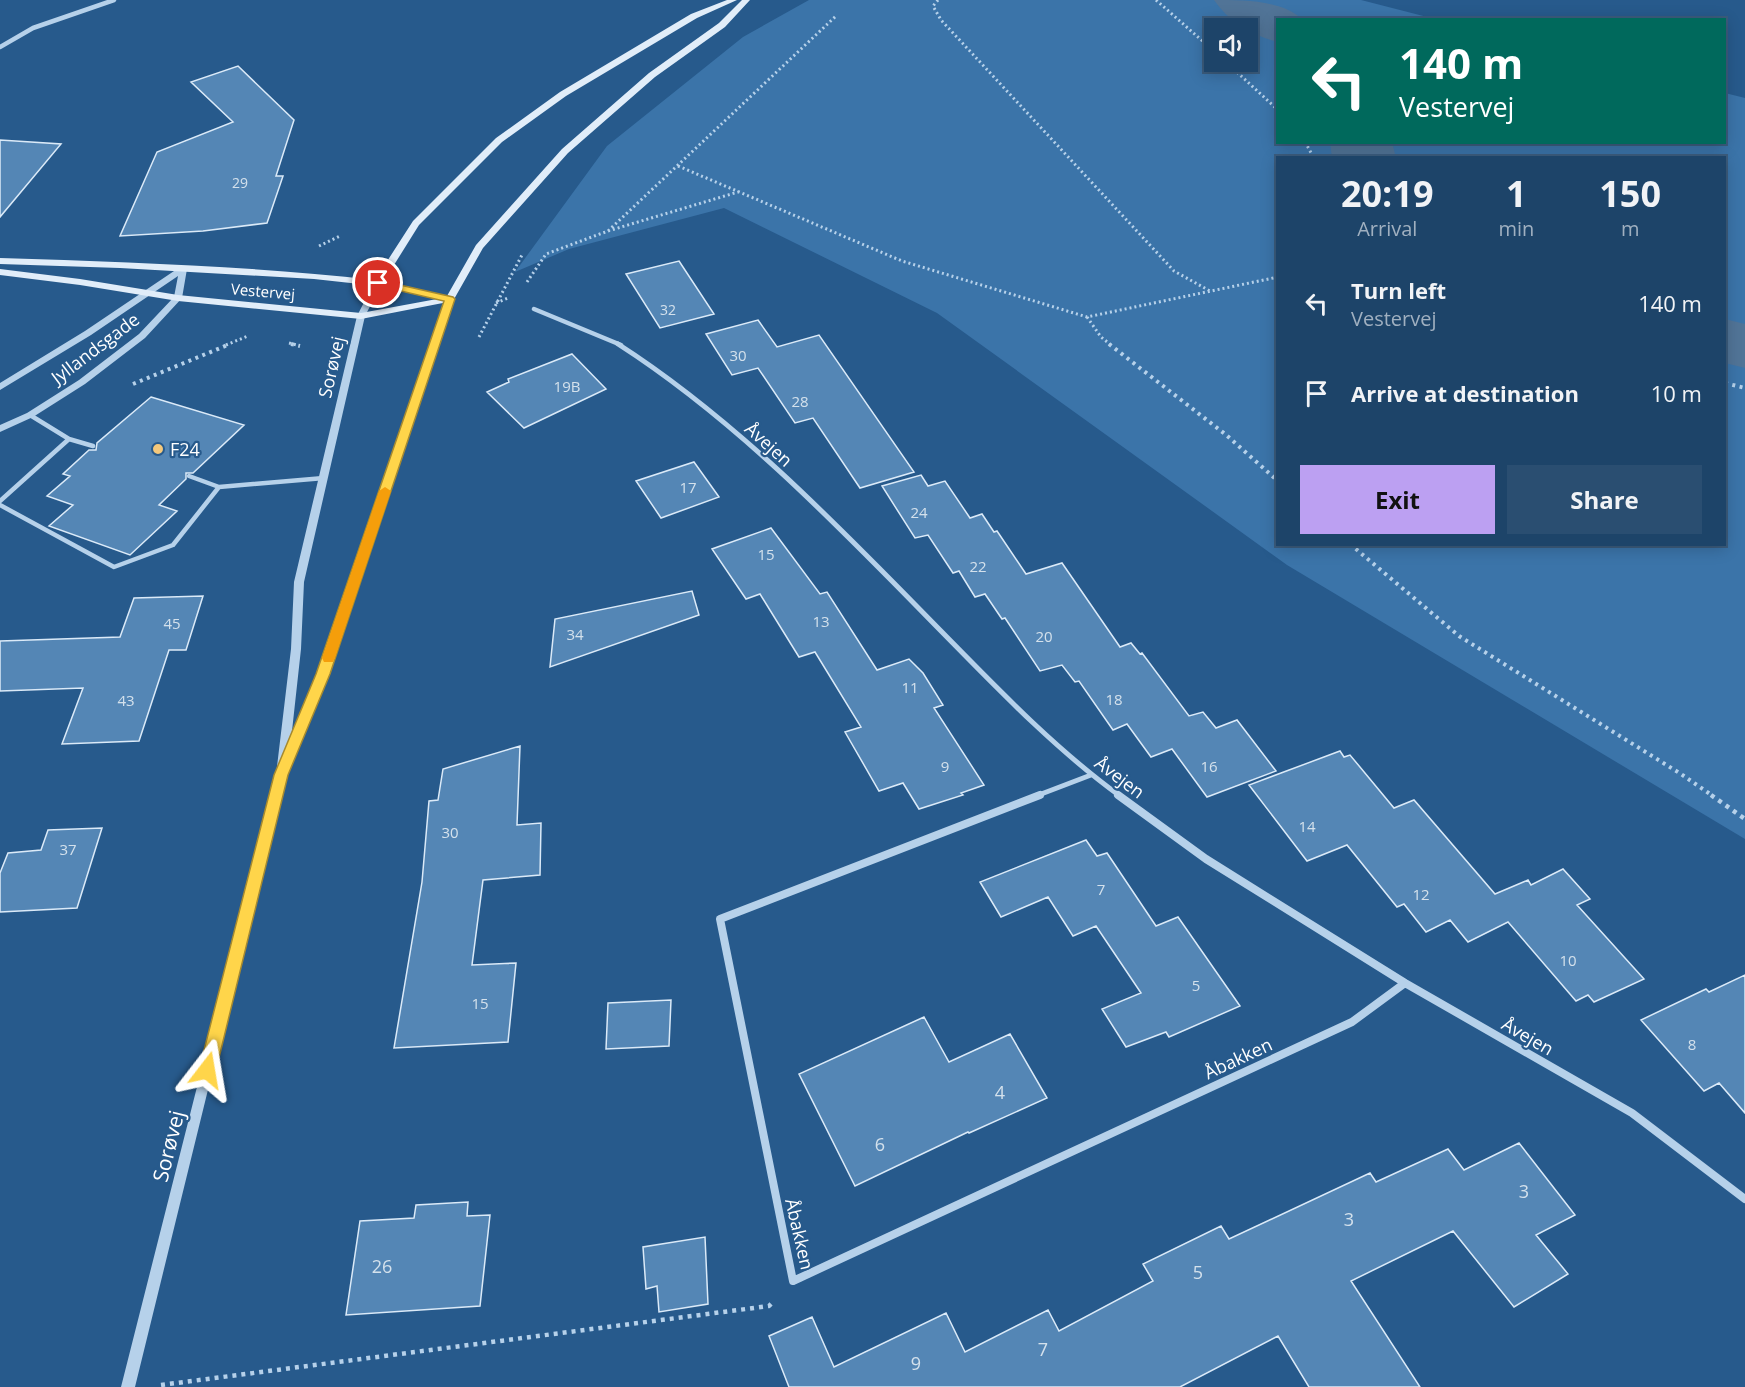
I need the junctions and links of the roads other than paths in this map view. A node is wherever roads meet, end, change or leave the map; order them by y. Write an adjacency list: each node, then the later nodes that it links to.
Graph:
1 (114, 0): 4 (street)
2 (733, 0): 8 (main road, Sorøvej)
3 (747, 0): 11 (main road, Sorøvej)
4 (0, 47)
5 (0, 261): 6 (main road)
6 (183, 269): 8 (main road); 9 (street); 10 (street)
7 (0, 272): 9 (main road, Vestervej)
8 (378, 283): 11 (main road); 13 (street, Sorøvej)
9 (146, 294): 10 (main road, Vestervej); 14 (street)
10 (178, 298): 13 (main road, Vestervej); 15 (street, Jyllandsgade)
11 (450, 299): 13 (main road, Vestervej); 23 (street, Sorøvej)
12 (534, 309): 24 (street, Åvejen)
13 (361, 316): 20 (street, Sorøvej)
14 (0, 387)
15 (30, 414): 16 (street, Jyllandsgade); 17 (lane)
16 (0, 429)
17 (69, 439): 18 (lane); 22 (lane)
18 (93, 446)
19 (189, 476): 21 (lane)
20 (324, 478): 21 (lane); 23 (street, Sorøvej)
21 (219, 487): 22 (lane)
22 (0, 503)
23 (281, 775): 27 (street, Sorøvej)
24 (1091, 775): 25 (street, Åvejen); 25 (street, Åbakken)
25 (1405, 983): 26 (street, Åvejen)
26 (1745, 1200)
27 (128, 1387)

